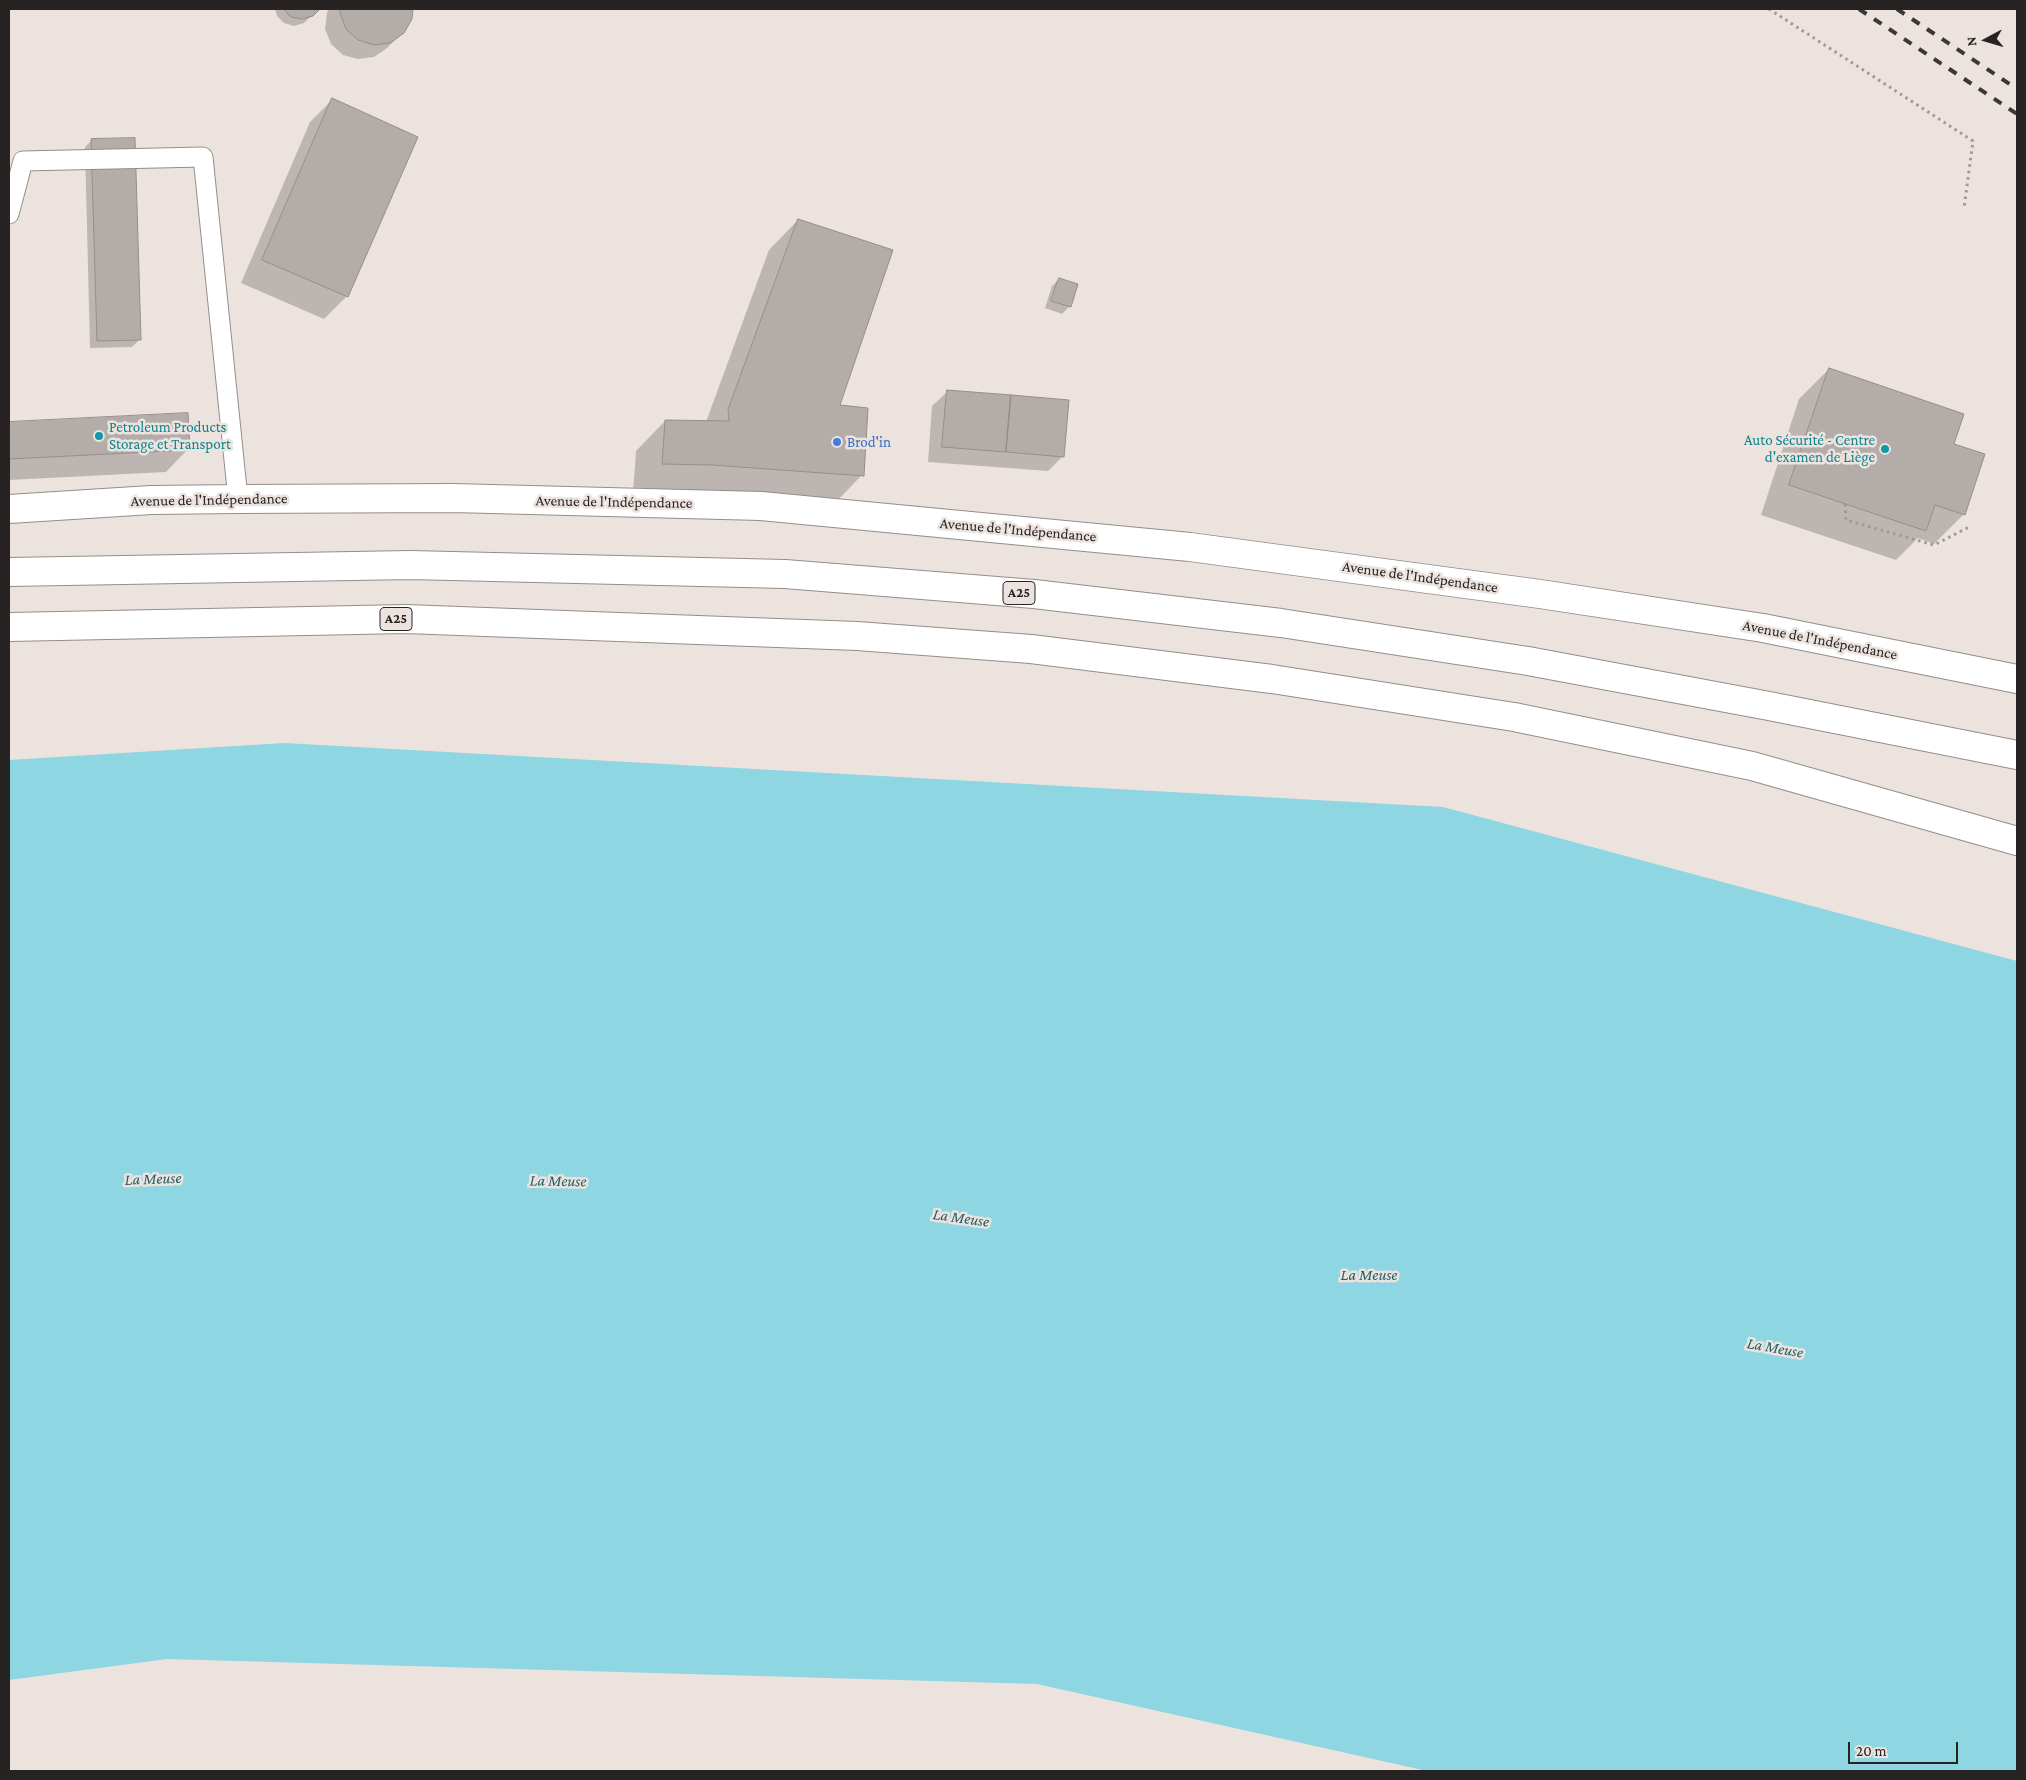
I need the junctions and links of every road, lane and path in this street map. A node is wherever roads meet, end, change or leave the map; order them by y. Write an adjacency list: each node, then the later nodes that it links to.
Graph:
1 (1769, 9): 2 (path)
2 (1964, 208)
3 (9, 214): 4 (lane)
4 (238, 499): 6 (main road, Avenue de l'Indépendance); 10 (main road, Avenue de l'Indépendance)
5 (1845, 504): 7 (path)
6 (9, 509)
7 (1971, 526)
8 (9, 572): 11 (main road, A25)
9 (9, 626): 12 (main road, A25)
10 (2017, 679)
11 (2017, 755)
12 (2017, 841)

